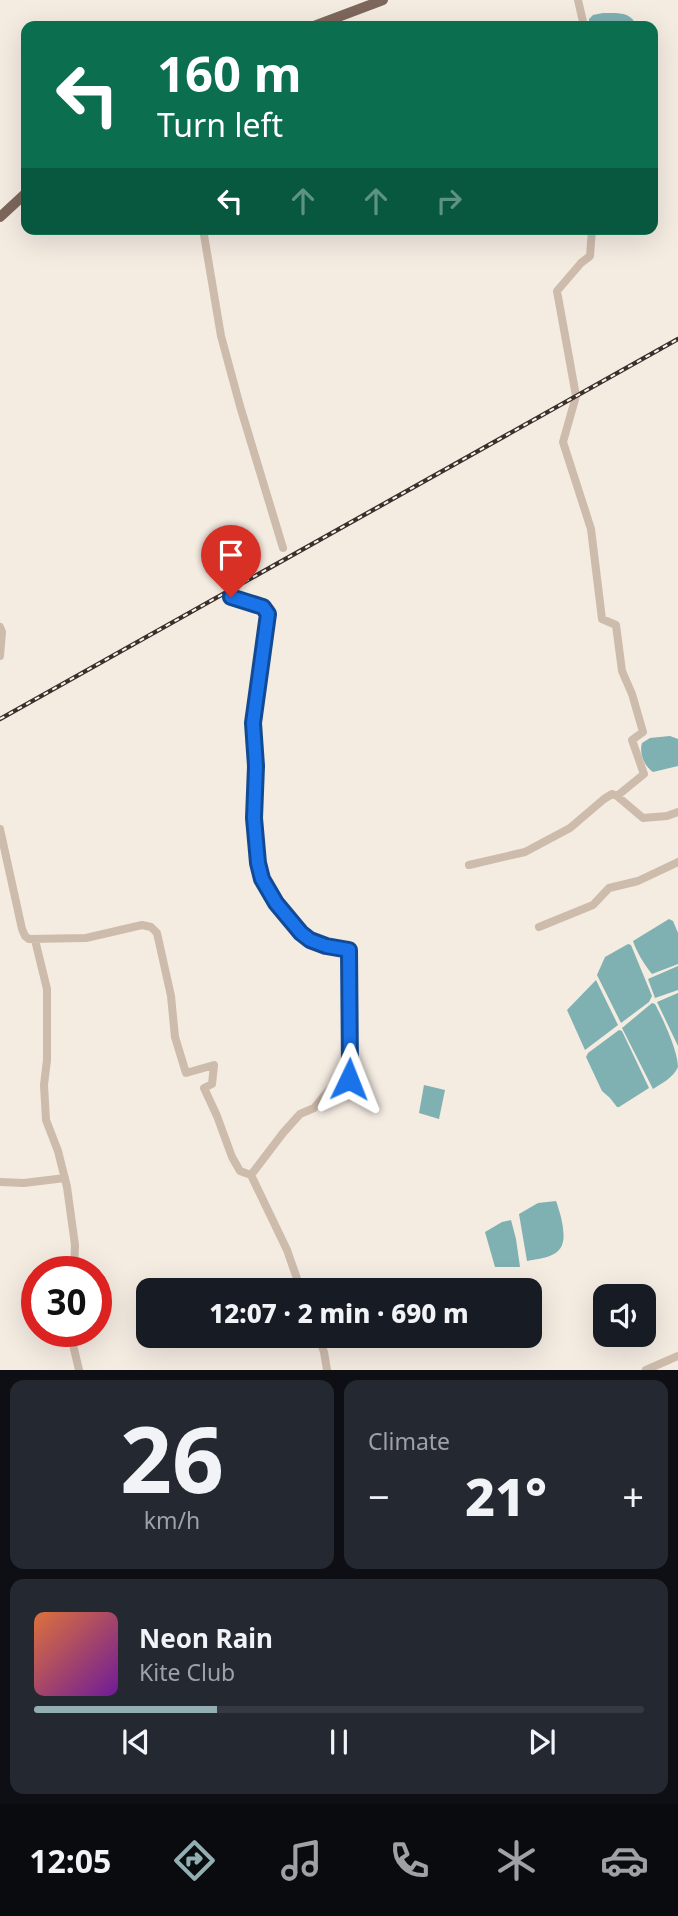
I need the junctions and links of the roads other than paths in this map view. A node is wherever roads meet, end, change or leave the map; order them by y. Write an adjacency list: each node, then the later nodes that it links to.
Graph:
1 (383, 0): 3 (main road)
2 (578, 0): 4 (street)
3 (326, 21)
4 (583, 21)
5 (21, 198): 6 (main road)
6 (0, 217)
7 (204, 235): 9 (street)
8 (592, 235): 13 (street)
9 (283, 548)
10 (231, 597): 20 (street)
11 (0, 627): 12 (street)
12 (0, 656)
13 (617, 796): 14 (street); 17 (street)
14 (678, 813)
15 (0, 829): 19 (street)
16 (678, 862): 18 (street)
17 (469, 865)
18 (539, 926)
19 (35, 940): 20 (street); 21 (street)
20 (251, 1175): 24 (street)
21 (65, 1178): 22 (street); 23 (street)
22 (0, 1182)
23 (75, 1256)
24 (297, 1278)
25 (73, 1347): 28 (street)
26 (323, 1348): 29 (street)
27 (678, 1356): 30 (street)
28 (79, 1370)
29 (327, 1370)
30 (646, 1370)

